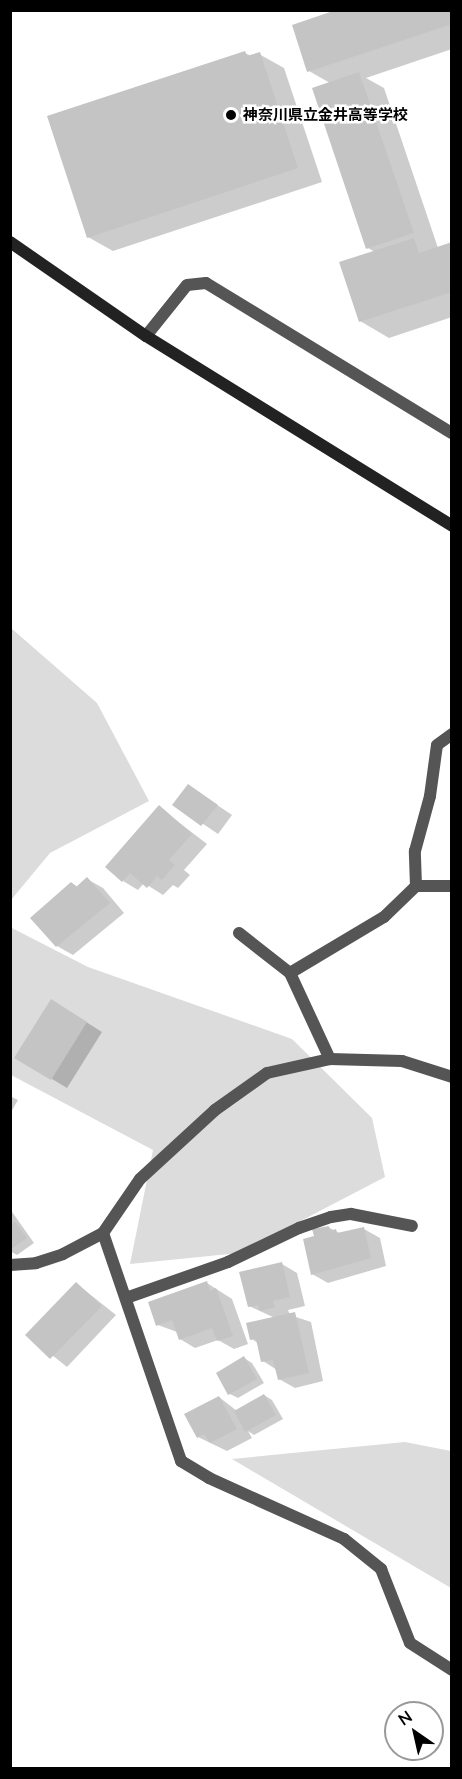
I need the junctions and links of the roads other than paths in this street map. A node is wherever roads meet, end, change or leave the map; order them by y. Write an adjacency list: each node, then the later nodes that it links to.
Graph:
1 (10, 242): 2 (street)
2 (146, 336): 3 (street); 4 (street)
3 (452, 433)
4 (452, 526)
5 (452, 734): 6 (street)
6 (416, 886): 7 (street); 9 (street)
7 (452, 886)
8 (239, 933): 9 (street)
9 (290, 973): 10 (street)
10 (330, 1059): 11 (street); 13 (street)
11 (452, 1077)
12 (412, 1226): 15 (street)
13 (103, 1233): 14 (street); 15 (street)
14 (10, 1265)
15 (126, 1298): 16 (street)
16 (452, 1670)

